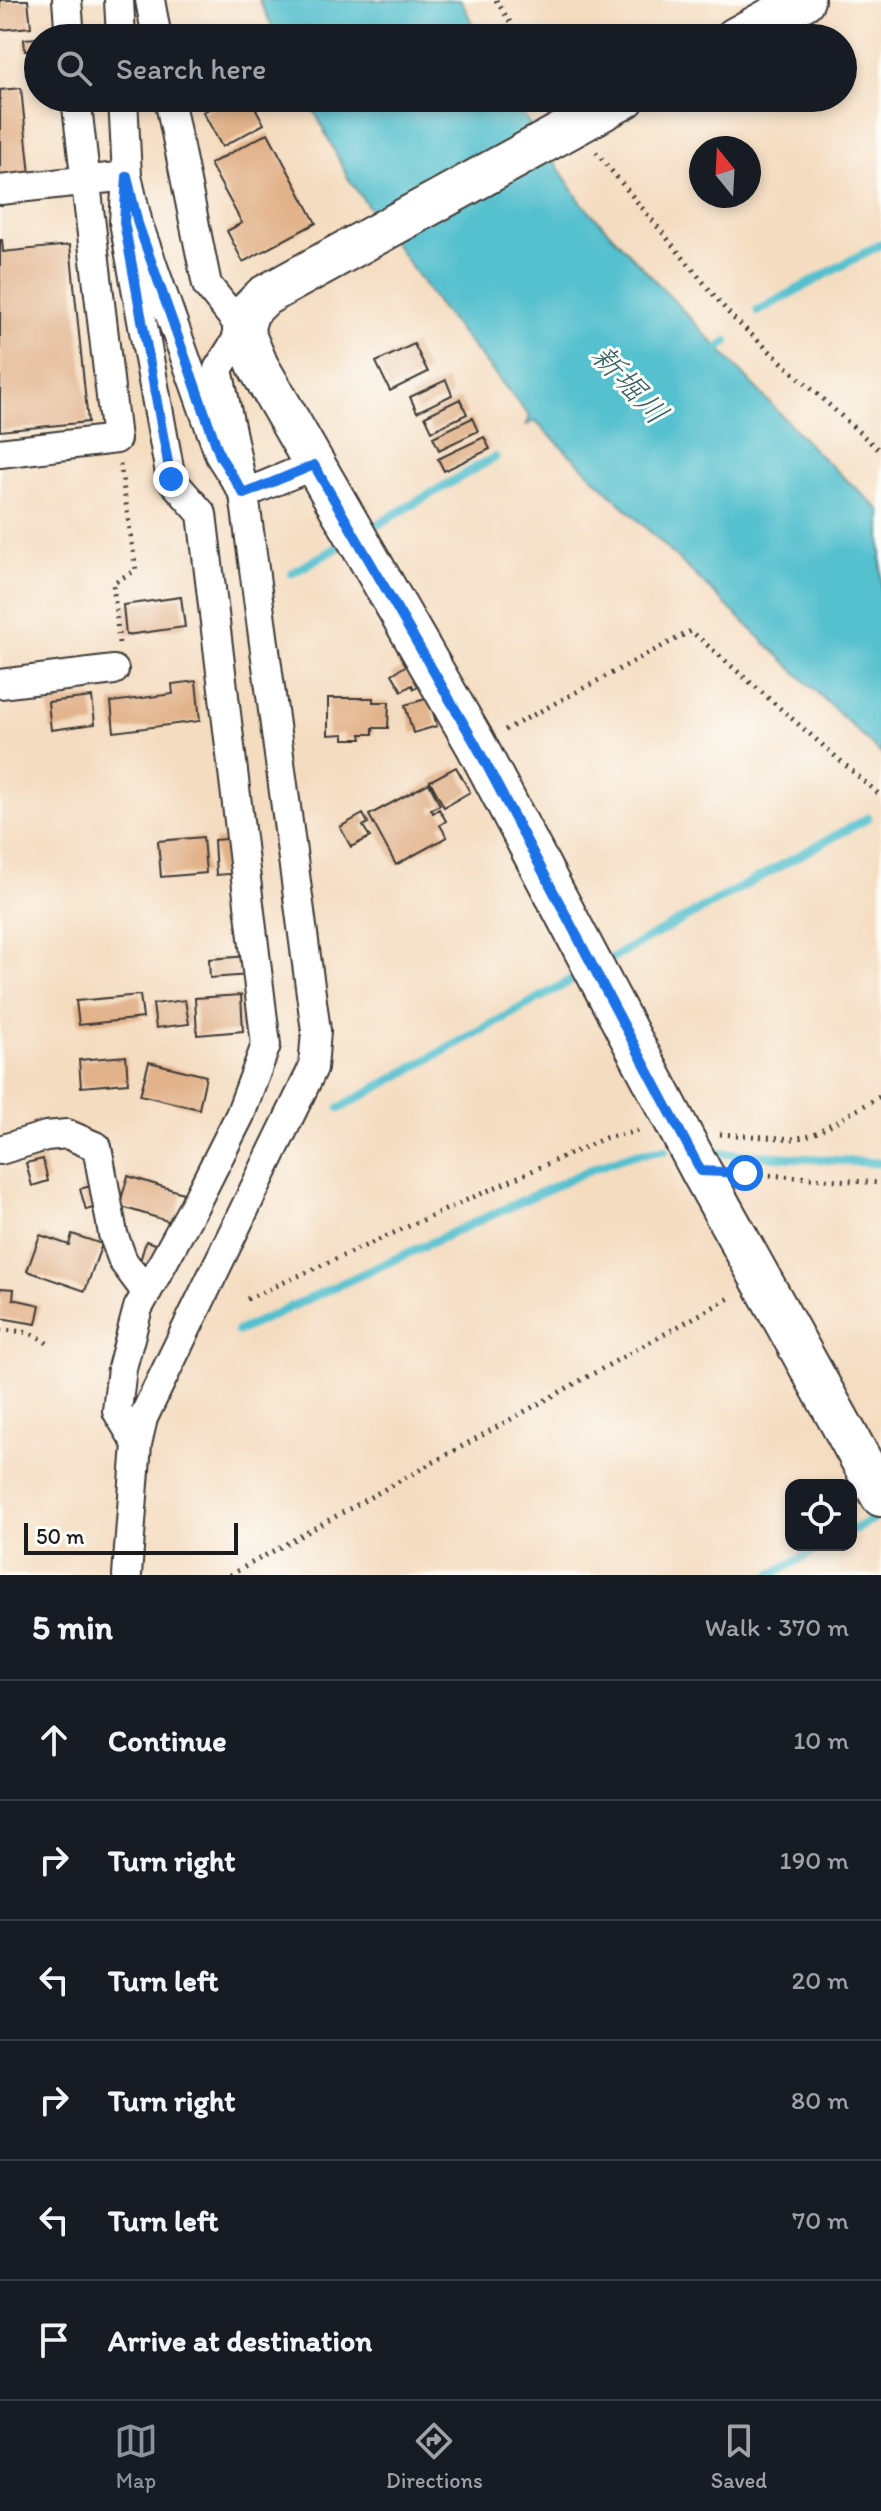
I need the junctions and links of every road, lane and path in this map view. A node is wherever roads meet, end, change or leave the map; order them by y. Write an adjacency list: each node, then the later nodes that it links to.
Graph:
1 (67, 0): 6 (street)
2 (119, 0): 7 (street)
3 (150, 0): 8 (street)
4 (496, 0): 9 (path)
5 (804, 0): 10 (street)
6 (69, 24)
7 (120, 24)
8 (154, 24)
9 (511, 24)
10 (760, 24)
11 (77, 112): 17 (street)
12 (124, 112): 16 (street)
13 (172, 112): 19 (street)
14 (600, 112): 15 (street)
15 (574, 126): 19 (street); 21 (path)
16 (127, 176): 17 (street); 24 (street); 35 (street)
17 (83, 180): 18 (street); 20 (street)
18 (0, 190)
19 (243, 330): 23 (street); 24 (street)
20 (116, 439): 22 (street); 25 (path)
21 (881, 452)
22 (0, 453)
23 (314, 465): 24 (street); 27 (street)
24 (244, 494): 39 (street)
25 (114, 670): 26 (street)
26 (0, 684)
27 (476, 745): 28 (path); 30 (street)
28 (881, 796)
29 (881, 1096): 30 (path)
30 (681, 1132): 32 (street); 36 (path)
31 (0, 1150): 35 (street)
32 (701, 1171): 33 (path); 34 (street)
33 (881, 1183)
34 (762, 1280): 40 (street); 42 (path)
35 (146, 1292): 39 (street)
36 (247, 1299)
37 (0, 1330): 38 (path)
38 (50, 1346)
39 (137, 1444): 41 (street)
40 (881, 1496)
41 (127, 1575)
42 (230, 1575)

